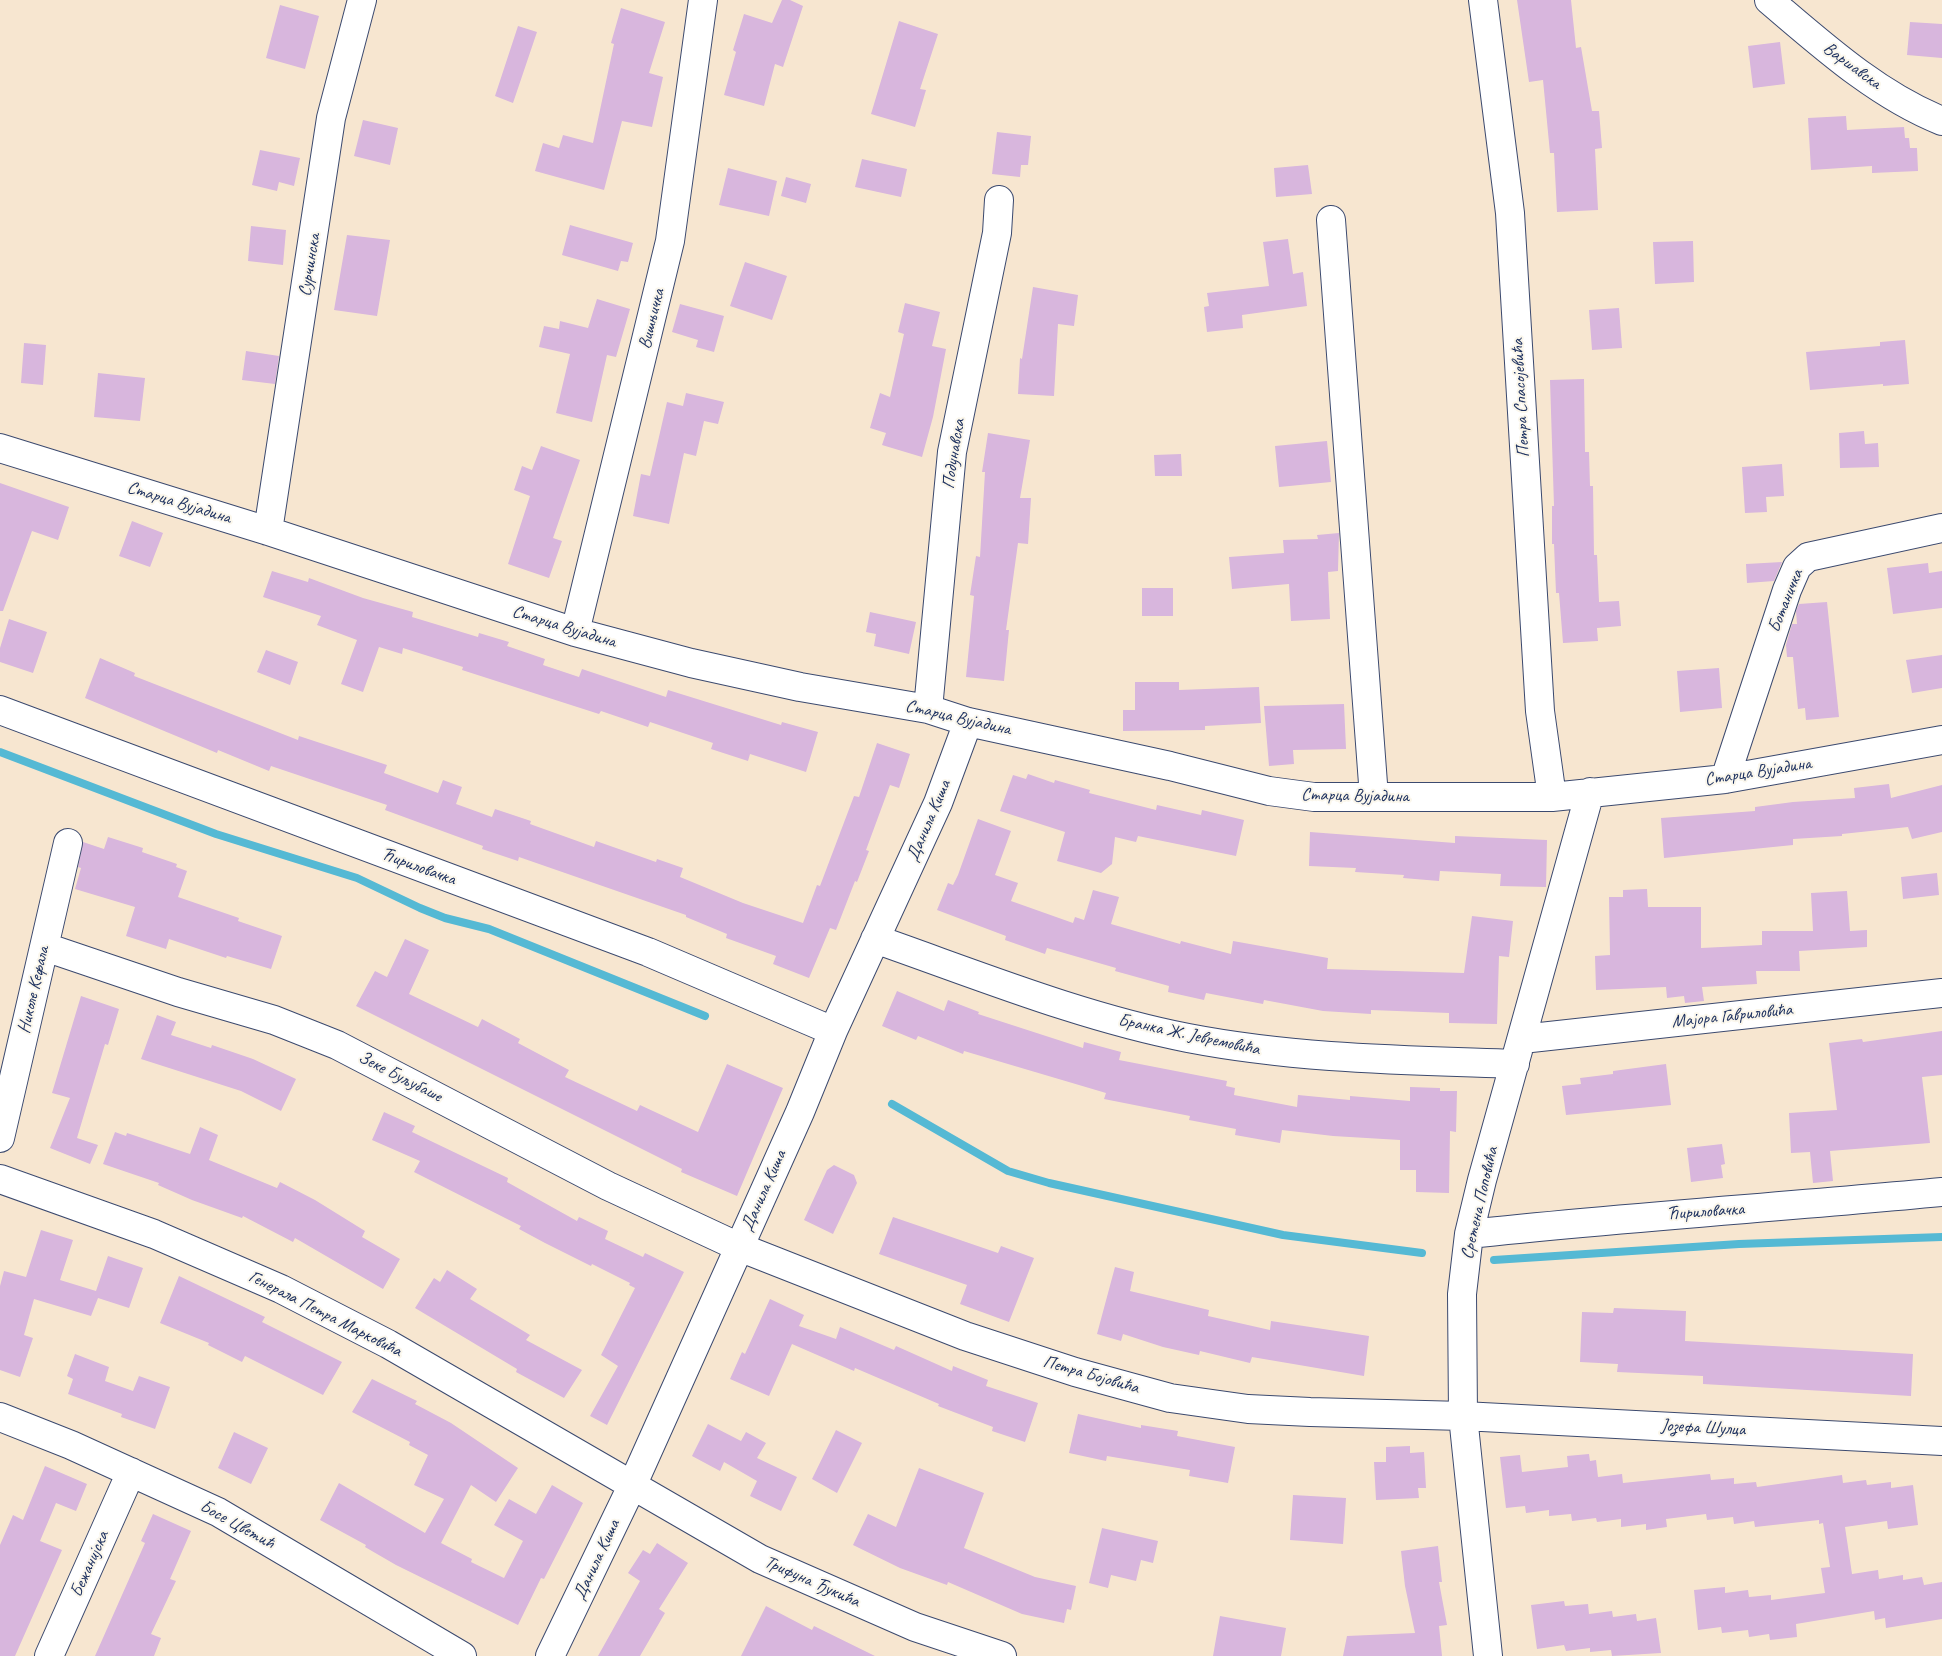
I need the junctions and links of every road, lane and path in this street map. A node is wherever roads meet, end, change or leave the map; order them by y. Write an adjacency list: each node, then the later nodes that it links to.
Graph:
1 (362, 0): 10 (street, Сурчинска)
2 (703, 0): 11 (street, Вишњичка)
3 (1483, 0): 18 (street, Петра Спасојевића)
4 (1769, 0): 5 (street, Варшавска)
5 (1942, 121)
6 (999, 200): 12 (street, Подунавска)
7 (1331, 220): 19 (street)
8 (0, 448): 10 (street, Старца Вујадина)
9 (1942, 528): 16 (street, Ботаничка)
10 (268, 531): 11 (street, Старца Вујадина)
11 (575, 632): 12 (street, Старца Вујадина)
12 (928, 709): 14 (street, Старца Вујадина)
13 (0, 710): 24 (street, Ћириловачка)
14 (968, 722): 19 (street, Старца Вујадина); 21 (street, Данила Киша)
15 (1942, 740): 16 (street, Старца Вујадина)
16 (1725, 779): 17 (street, Старца Вујадина)
17 (1590, 792): 18 (street, Старца Вујадина); 25 (street, Сретена Поповића)
18 (1552, 796): 19 (street, Старца Вујадина)
19 (1374, 797)
20 (68, 842): 22 (street, Николе Кефала)
21 (875, 939): 24 (street, Данила Киша); 25 (street, Бранка Ж. Јевремовића)
22 (45, 947): 26 (street, Николе Кефала); 30 (street, Зеке Буљубаше)
23 (1942, 993): 25 (street, Мајора Гавриловића)
24 (833, 1031): 30 (street, Данила Киша)
25 (1519, 1052): 29 (street, Сретена Поповића)
26 (0, 1138)
27 (0, 1179): 35 (street, Генерала Петра Марковића)
28 (1942, 1192): 29 (street, Ћириловачка)
29 (1469, 1234): 31 (street, Сретена Поповића)
30 (739, 1247): 31 (street, Петра Бојовића); 35 (street, Данила Киша)
31 (1463, 1416): 33 (street, Јозефа Шулца); 40 (street, Сретена Поповића)
32 (0, 1417): 34 (street, Босе Цветић)
33 (1942, 1440)
34 (130, 1472): 36 (street, Бежанијска); 37 (street, Босе Цветић)
35 (632, 1486): 38 (street, Данила Киша); 39 (street, Трифуна Ђукића)
36 (49, 1656)
37 (462, 1656)
38 (550, 1656)
39 (1002, 1656)
40 (1488, 1656)

